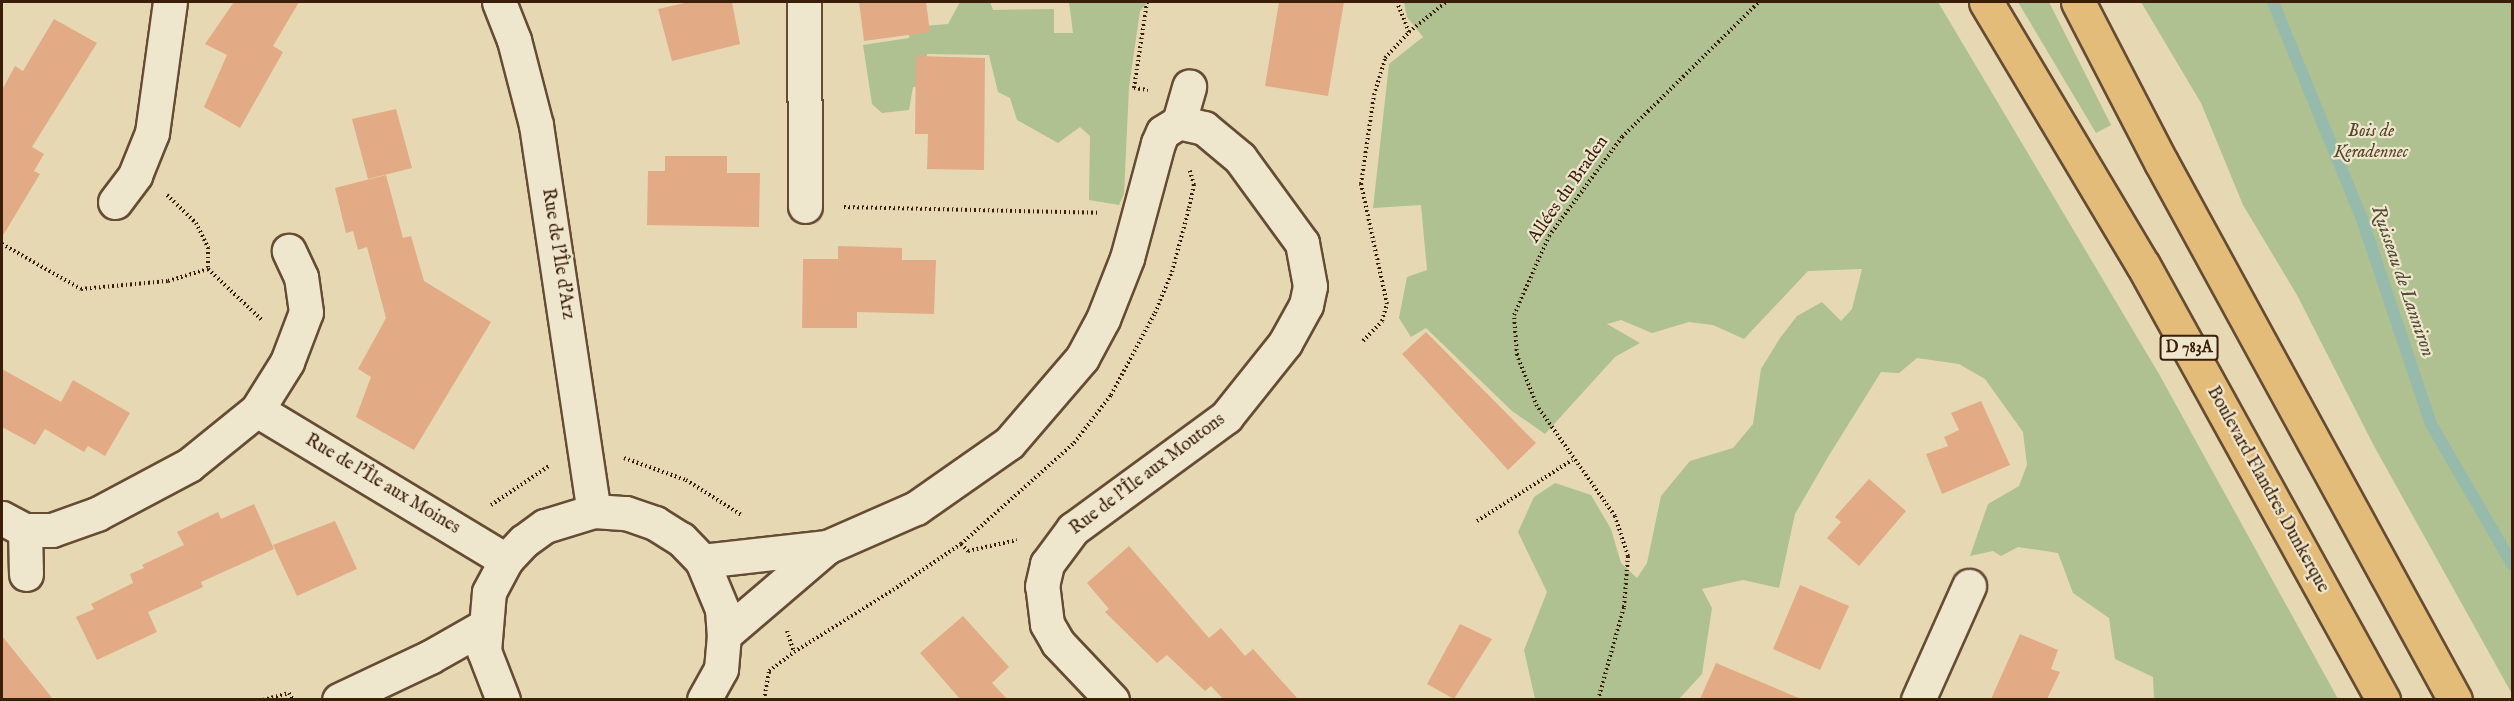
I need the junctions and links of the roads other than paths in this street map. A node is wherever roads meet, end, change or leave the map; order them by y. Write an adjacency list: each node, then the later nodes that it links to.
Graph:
1 (170, 2): 6 (street)
2 (499, 2): 10 (street, Rue de l'Île d'Arz)
3 (804, 2): 7 (street)
4 (1986, 2): 26 (main road, Boulevard Flandres Dunkerque / D 783A)
5 (2078, 2): 27 (main road)
6 (115, 202)
7 (805, 206)
8 (289, 250): 9 (street)
9 (257, 410): 11 (street); 13 (street, Rue de l'Île aux Moines)
10 (594, 511): 13 (street); 14 (street)
11 (13, 524): 15 (street)
12 (827, 547): 14 (street); 18 (street); 24 (street, Rue de l'Île aux Moutons)
13 (506, 560): 17 (street)
14 (702, 561): 18 (street)
15 (26, 574)
16 (1969, 586): 25 (street)
17 (483, 627): 20 (street); 21 (street)
18 (724, 636): 19 (street)
19 (721, 669): 22 (street); 23 (street)
20 (339, 699)
21 (503, 699)
22 (704, 699)
23 (730, 699)
24 (1112, 699)
25 (1917, 699)
26 (2384, 699)
27 (2456, 699)

